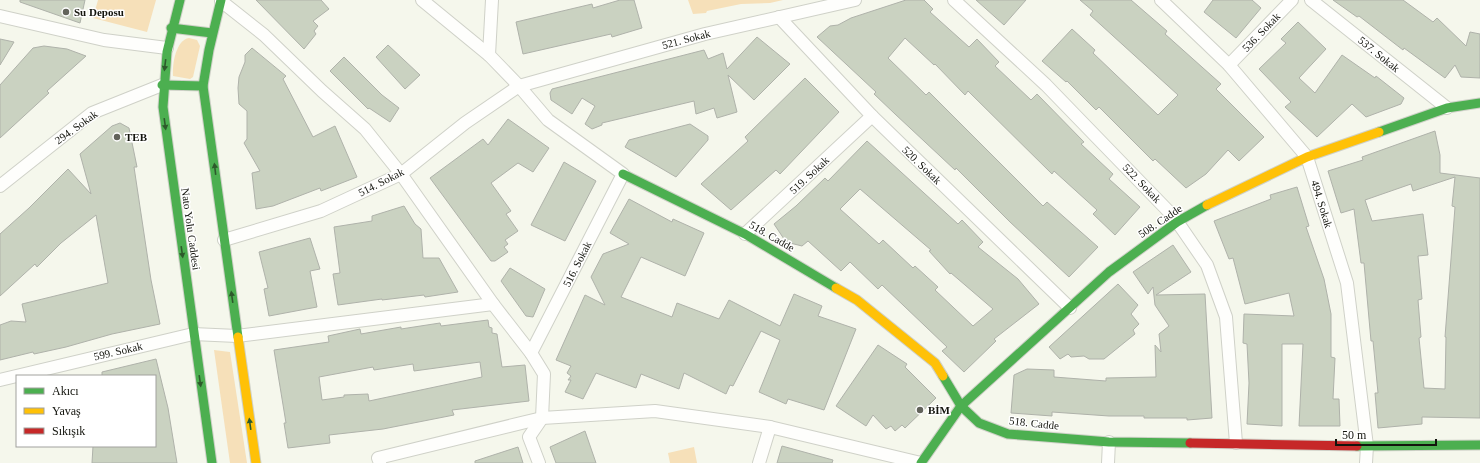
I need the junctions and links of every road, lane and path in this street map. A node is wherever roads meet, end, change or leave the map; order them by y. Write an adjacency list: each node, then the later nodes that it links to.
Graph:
1 (180, 0): 12 (street, Nato Yolu Caddesi)
2 (422, 0): 15 (street)
3 (492, 0): 15 (street)
4 (855, 0): 11 (street, 521. Sokak)
5 (954, 0): 27 (street, 522. Sokak)
6 (1161, 0): 16 (street, 494. Sokak)
7 (1292, 0): 16 (street, 536. Sokak)
8 (1311, 0): 21 (street, 537. Sokak)
9 (221, 1): 13 (street); 24 (street)
10 (0, 16): 14 (street)
11 (779, 17): 19 (street, 521. Sokak); 22 (street, 520. Sokak)
12 (171, 28): 13 (street); 14 (street, Nato Yolu Caddesi)
13 (212, 34): 18 (street)
14 (167, 48): 17 (street, Nato Yolu Caddesi, one-way to 17)
15 (489, 55): 19 (street)
16 (1229, 65): 23 (street, 494. Sokak)
17 (162, 85): 18 (street); 26 (street, 294. Sokak); 32 (street, Nato Yolu Caddesi, one-way to 32)
18 (204, 86): 29 (street, one-way to 18)
19 (519, 86): 24 (street, 514. Sokak); 25 (street)
20 (1480, 103): 21 (street, 508. Cadde)
21 (1446, 108): 23 (street, 508. Cadde)
22 (872, 116): 28 (street, 519. Sokak); 31 (street, 520. Sokak)
23 (1307, 157): 27 (street, 508. Cadde); 44 (street, 494. Sokak)
24 (401, 174): 29 (street, 514. Sokak); 30 (street)
25 (623, 174): 28 (street, 518. Cadde); 34 (street, 516. Sokak)
26 (0, 186)
27 (1177, 222): 31 (street, 508. Cadde); 42 (street, 522. Sokak)
28 (745, 234): 38 (street, 518. Cadde)
29 (224, 240): 33 (street, one-way to 29)
30 (493, 304): 33 (street, 599. Sokak); 34 (street)
31 (1070, 308): 38 (street, 508. Cadde)
32 (193, 334): 33 (street, 599. Sokak); 35 (street, 599. Sokak); 45 (street, Nato Yolu Caddesi, one-way to 45)
33 (237, 336): 46 (street, one-way to 33)
34 (531, 353): 39 (street)
35 (21, 375)
36 (16, 376): 37 (street, 599. Sokak)
37 (0, 380)
38 (961, 406): 41 (street, 518. Cadde); 50 (street, 508. Cadde)
39 (542, 418): 40 (street); 47 (street); 48 (street)
40 (770, 427): 49 (street); 50 (street)
41 (1110, 442): 42 (street, 518. Cadde); 51 (street)
42 (1236, 443): 44 (street, 518. Cadde)
43 (1480, 445): 44 (street, 518. Cadde)
44 (1367, 446): 52 (street, 494. Sokak)
45 (212, 463)
46 (256, 463)
47 (380, 463)
48 (538, 463)
49 (759, 463)
50 (921, 463)
51 (1108, 463)
52 (1366, 463)

